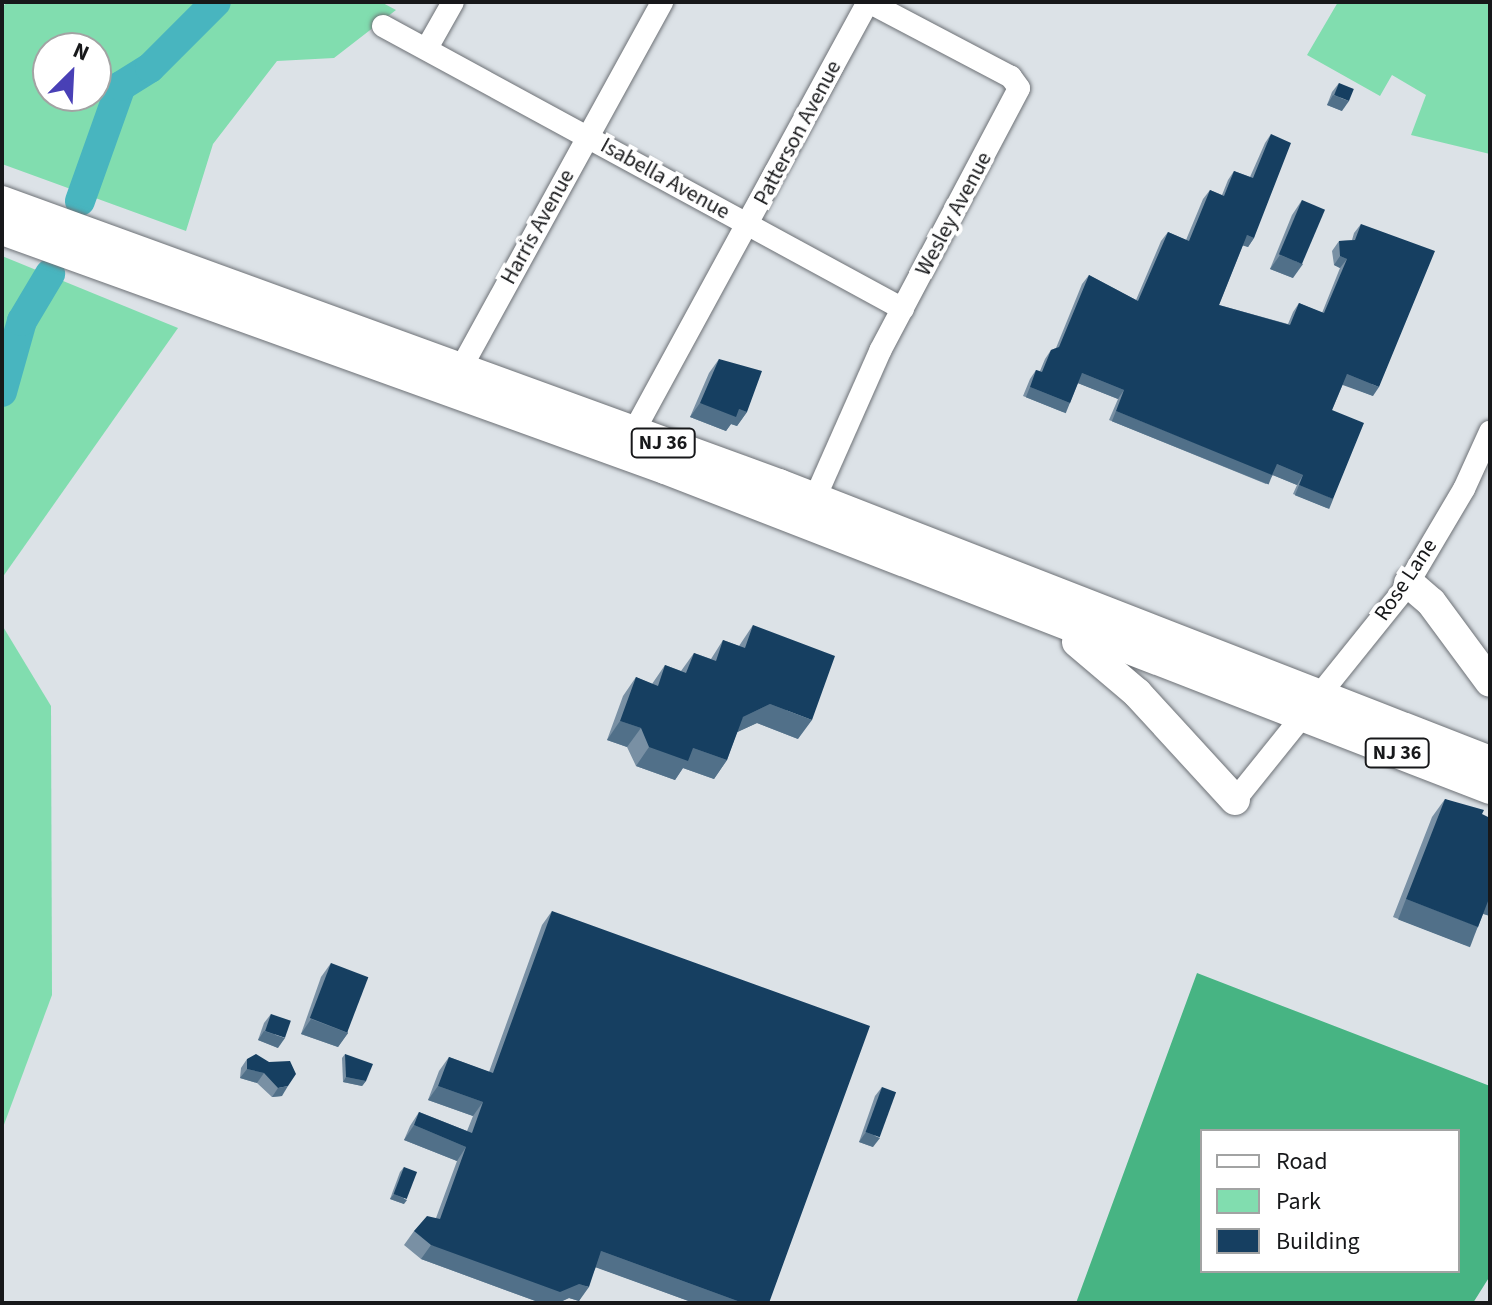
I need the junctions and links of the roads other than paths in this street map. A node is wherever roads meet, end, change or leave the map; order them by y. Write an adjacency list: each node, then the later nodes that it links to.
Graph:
1 (453, 2): 5 (street)
2 (662, 2): 6 (street, Harris Avenue)
3 (869, 2): 8 (street, Patterson Avenue); 10 (street, Wesley Avenue)
4 (383, 26): 5 (street, Isabella Avenue)
5 (427, 48): 6 (street, Isabella Avenue)
6 (588, 137): 8 (street, Isabella Avenue); 11 (street, Harris Avenue)
7 (2, 201): 11 (highway, NJ 36)
8 (748, 225): 10 (street, Isabella Avenue); 12 (street, Patterson Avenue)
9 (2, 230): 16 (highway, NJ 36)
10 (903, 309): 14 (street, Wesley Avenue)
11 (461, 368): 12 (highway, NJ 36)
12 (634, 431): 14 (highway, NJ 36)
13 (1490, 432): 15 (street, Rose Lane)
14 (815, 498): 18 (highway, NJ 36)
15 (1409, 583): 17 (highway); 18 (street, Rose Lane)
16 (1042, 619): 18 (highway, NJ 36); 21 (highway)
17 (1490, 682)
18 (1312, 707): 19 (highway, NJ 36); 20 (highway, NJ 36); 21 (street, Rose Lane)
19 (1490, 761)
20 (1490, 789)
21 (1235, 800)

